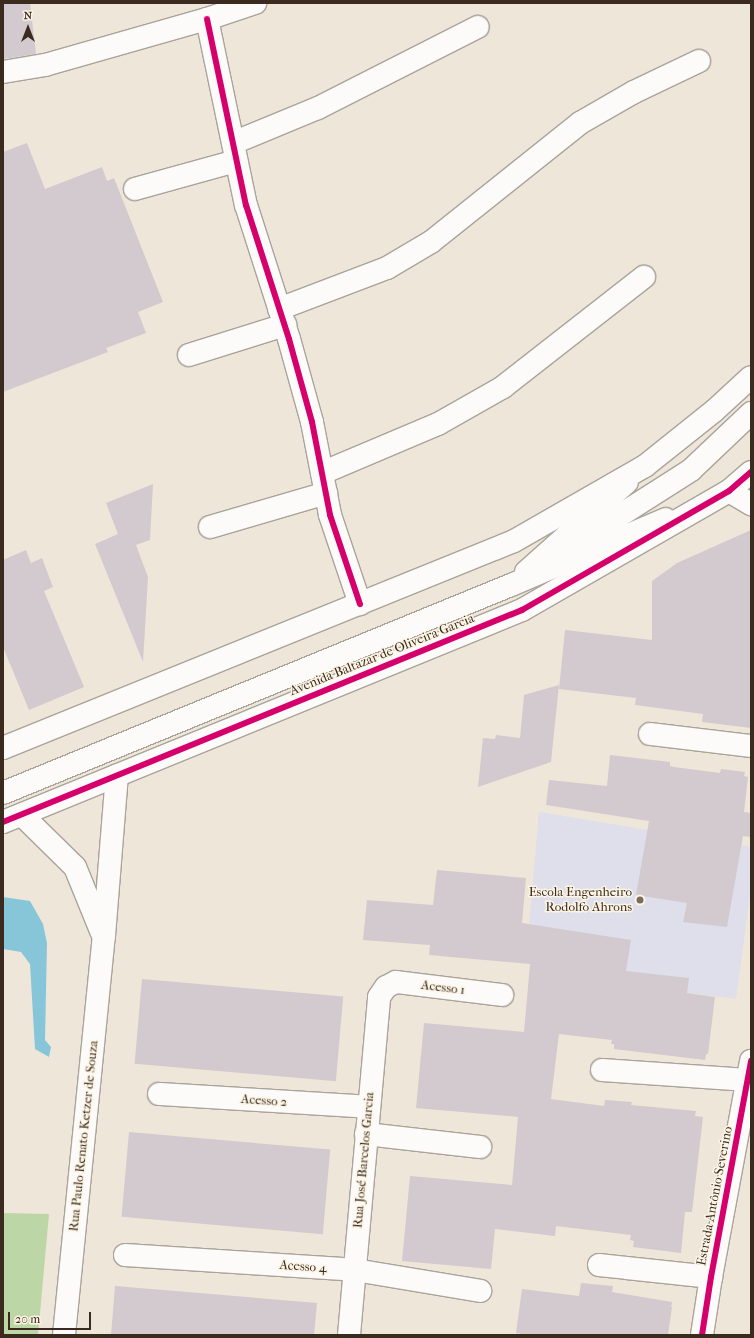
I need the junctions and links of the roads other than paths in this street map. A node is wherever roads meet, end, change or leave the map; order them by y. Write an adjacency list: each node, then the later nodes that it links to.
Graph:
1 (255, 3): 2 (street)
2 (207, 19): 5 (street); 6 (street)
3 (478, 27): 6 (street)
4 (699, 61): 9 (street)
5 (3, 72)
6 (235, 152): 7 (street); 9 (street)
7 (136, 189)
8 (644, 277): 15 (street)
9 (282, 317): 10 (street); 15 (street)
10 (188, 355)
11 (751, 377): 13 (street)
12 (751, 413): 19 (street)
13 (645, 466): 19 (street); 20 (street)
14 (751, 472): 16 (street, Avenida Baltazar de Oliveira Garcia)
15 (324, 483): 18 (street); 20 (street)
16 (729, 491): 17 (street); 19 (street); 24 (street, Avenida Baltazar de Oliveira Garcia)
17 (751, 504)
18 (210, 527)
19 (511, 585): 25 (street)
20 (360, 604): 23 (street)
21 (650, 734): 22 (street)
22 (751, 746)
23 (3, 748)
24 (117, 776): 26 (street, Avenida Baltazar de Oliveira Garcia); 27 (street, Rua Paulo Renato Ketzer de Souza)
25 (5, 792)
26 (12, 819): 27 (street, Rua Paulo Renato Ketzer de Souza)
27 (104, 936): 41 (street, Rua Paulo Renato Ketzer de Souza)
28 (386, 986): 29 (street, Acesso 1); 33 (street, Rua José Barcelos Garcia)
29 (502, 995)
30 (602, 1070): 31 (street, Estrada Antônio Severino)
31 (750, 1071): 39 (street, Estrada Antônio Severino)
32 (159, 1094): 33 (street, Acesso 2)
33 (369, 1107): 34 (street, Rua José Barcelos Garcia)
34 (366, 1134): 35 (street); 38 (street, Rua José Barcelos Garcia)
35 (480, 1147)
36 (125, 1255): 38 (street, Acesso 4)
37 (599, 1265): 39 (street, Estrada Antônio Severino)
38 (354, 1270): 40 (street, Acesso 4); 42 (street, Rua José Barcelos Garcia)
39 (711, 1277): 43 (street, Estrada Antônio Severino)
40 (480, 1291)
41 (64, 1335)
42 (349, 1335)
43 (702, 1335)

